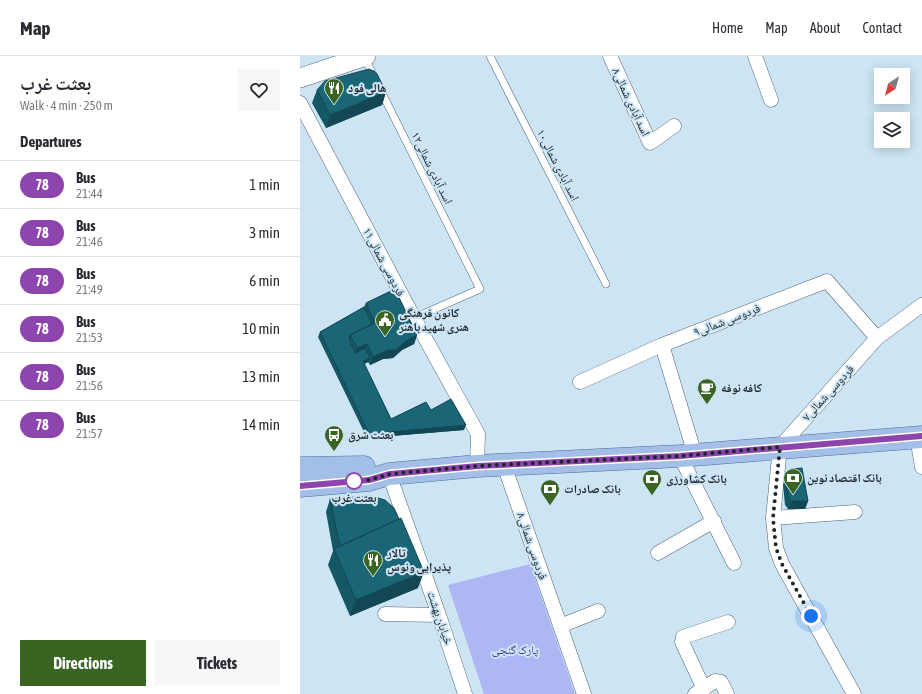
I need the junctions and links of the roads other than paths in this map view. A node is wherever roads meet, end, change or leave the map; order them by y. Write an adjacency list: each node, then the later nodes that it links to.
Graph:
1 (365, 56): 5 (main road); 11 (lane, اسد آبادی شمالی۱۲)
2 (490, 56): 9 (lane, اسد آبادی شمالی۱۰)
3 (610, 56): 8 (street, اسد آبادی شمالی۸)
4 (755, 56): 6 (street)
5 (300, 78)
6 (771, 100)
7 (300, 103): 11 (street, فردوسی شمالی۱۱)
8 (674, 126)
9 (606, 284)
10 (922, 306): 12 (street, فردوسی شمالی۷)
11 (414, 318): 19 (street, فردوسی شمالی۱۱)
12 (876, 338): 13 (street, فردوسی شمالی۹); 16 (street, فردوسی شمالی۷)
13 (662, 345): 14 (street); 17 (street)
14 (580, 382)
15 (919, 437): 16 (main road); 20 (street)
16 (780, 447): 17 (main road); 25 (street)
17 (688, 455): 18 (main road); 26 (street)
18 (504, 465): 19 (main road); 33 (street, فردوسی شمالی۸)
19 (478, 466): 22 (main road)
20 (922, 467)
21 (300, 468): 22 (main road)
22 (390, 474): 23 (main road); 31 (street, خیابان بهشت)
23 (300, 486)
24 (855, 512): 25 (street)
25 (773, 518): 38 (street)
26 (714, 521): 27 (street); 28 (street)
27 (658, 553)
28 (734, 563)
29 (598, 611): 33 (street)
30 (385, 614): 31 (street)
31 (439, 615): 35 (street, خیابان بهشت)
32 (728, 622): 34 (street)
33 (560, 626): 36 (street, فردوسی شمالی۸)
34 (699, 692): 37 (street)
35 (465, 694)
36 (584, 694)
37 (727, 694)
38 (854, 694)

